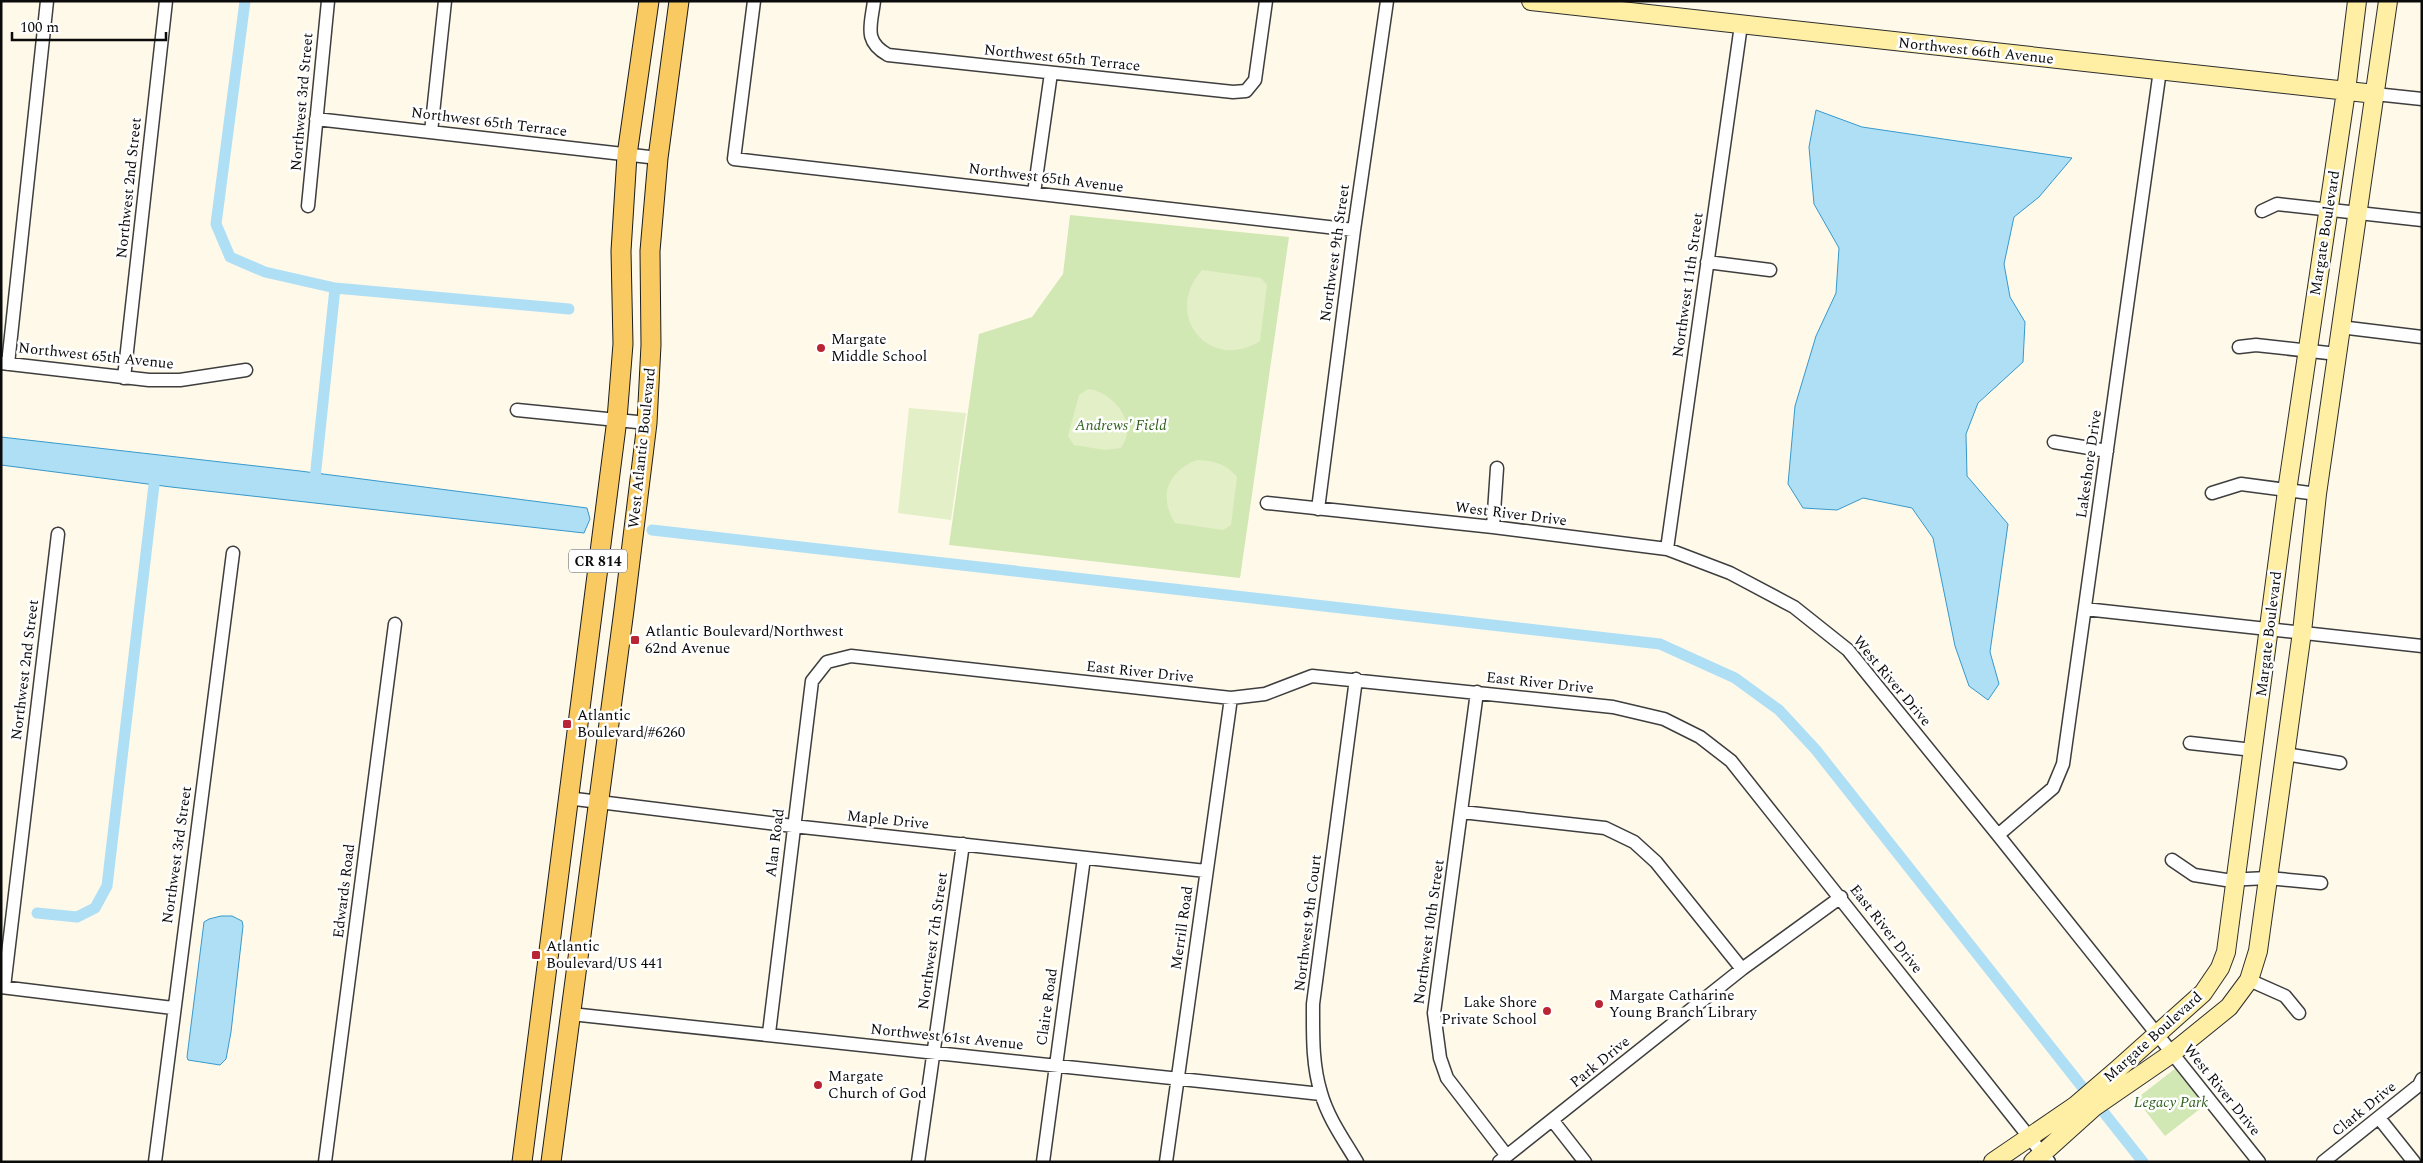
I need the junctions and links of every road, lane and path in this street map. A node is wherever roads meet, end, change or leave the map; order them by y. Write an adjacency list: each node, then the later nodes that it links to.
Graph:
1 (47, 1): 38 (street)
2 (166, 1): 40 (street, Northwest 2nd Street)
3 (328, 1): 20 (street, Northwest 3rd Street)
4 (445, 1): 21 (street)
5 (649, 1): 22 (main road, West Atlantic Boulevard / CR 814)
6 (679, 1): 23 (main road, West Atlantic Boulevard / CR 814)
7 (754, 1): 24 (street, Northwest 65th Avenue)
8 (874, 1): 16 (street, Northwest 65th Terrace)
9 (1266, 1): 16 (street, Northwest 65th Terrace)
10 (1387, 1): 30 (street, Northwest 9th Street)
11 (1530, 1): 14 (street, Northwest 66th Avenue)
12 (2357, 1): 17 (street, Margate Boulevard)
13 (2388, 1): 18 (street, Margate Boulevard)
14 (1741, 25): 15 (street, Northwest 66th Avenue); 31 (street, Northwest 11th Street)
15 (2160, 70): 17 (street, Northwest 66th Avenue); 45 (street, Lakeshore Drive)
16 (1051, 74): 24 (street)
17 (2346, 91): 18 (street, Northwest 66th Avenue); 26 (street, Margate Boulevard)
18 (2375, 94): 19 (street, Northwest 66th Avenue); 28 (street, Margate Boulevard)
19 (2422, 99)
20 (316, 119): 21 (street, Northwest 65th Terrace); 25 (street, Northwest 3rd Street)
21 (431, 132): 22 (street, Northwest 65th Terrace)
22 (628, 155): 23 (street, Northwest 65th Terrace); 42 (main road, West Atlantic Boulevard / CR 814)
23 (658, 158): 43 (main road, West Atlantic Boulevard / CR 814)
24 (1034, 193): 30 (street, Northwest 65th Avenue)
25 (308, 206)
26 (2329, 210): 27 (street); 28 (street); 36 (street, Margate Boulevard)
27 (2262, 211)
28 (2357, 214): 29 (street); 33 (street, Margate Boulevard)
29 (2422, 220)
30 (1354, 230): 51 (street, Northwest 9th Street)
31 (1707, 262): 32 (street); 54 (street, Northwest 11th Street)
32 (1770, 270)
33 (2340, 327): 34 (street); 37 (street, Margate Boulevard)
34 (2422, 337)
35 (2239, 347): 36 (street)
36 (2307, 351): 37 (street); 47 (street, Margate Boulevard)
37 (2337, 354): 49 (street, Margate Boulevard)
38 (4, 363): 40 (street, Northwest 65th Avenue)
39 (246, 370): 40 (street, Northwest 65th Avenue)
40 (124, 378)
41 (517, 410): 42 (street)
42 (617, 419): 43 (street); 69 (main road, West Atlantic Boulevard / CR 814)
43 (647, 423): 70 (main road, West Atlantic Boulevard / CR 814)
44 (2054, 442): 45 (street)
45 (2107, 451): 56 (street, Lakeshore Drive)
46 (1497, 468): 52 (street)
47 (2287, 491): 48 (street); 49 (street); 58 (street, Margate Boulevard)
48 (2212, 493)
49 (2317, 494): 59 (street, Margate Boulevard)
50 (1267, 503): 51 (street, West River Drive)
51 (1318, 509): 52 (street, West River Drive)
52 (1493, 528): 54 (street, West River Drive)
53 (58, 534): 84 (street, Northwest 2nd Street)
54 (1667, 549): 73 (street, West River Drive)
55 (233, 553): 85 (street, Northwest 3rd Street)
56 (2085, 609): 58 (street); 73 (street, Lakeshore Drive)
57 (395, 624): 102 (street, Edwards Road)
58 (2269, 628): 59 (street); 66 (street, Margate Boulevard)
59 (2302, 632): 60 (street); 67 (street, Margate Boulevard)
60 (2422, 646)
61 (827, 662): 64 (street, East River Drive); 72 (street, Alan Road)
62 (1356, 679): 63 (street, East River Drive); 64 (street, East River Drive); 95 (street, Northwest 9th Court)
63 (1476, 692): 71 (street, Northwest 10th Street); 81 (street, East River Drive)
64 (1231, 698): 77 (street, Merrill Road)
65 (2190, 743): 66 (street)
66 (2254, 750): 79 (street, Margate Boulevard)
67 (2285, 754): 68 (street); 78 (street, Margate Boulevard)
68 (2340, 763)
69 (567, 798): 70 (street, Maple Drive); 103 (main road, West Atlantic Boulevard / CR 814)
70 (599, 802): 72 (street, Maple Drive); 87 (main road, West Atlantic Boulevard / CR 814)
71 (1462, 812): 82 (street); 99 (street, Northwest 10th Street)
72 (793, 826): 74 (street, Maple Drive); 88 (street, Alan Road)
73 (1998, 834): 89 (street, West River Drive)
74 (963, 844): 75 (street, Maple Drive); 90 (street, Northwest 7th Street)
75 (1084, 858): 77 (street, Maple Drive); 92 (street, Claire Road)
76 (2172, 860): 79 (street)
77 (1206, 871): 93 (street, Merrill Road)
78 (2268, 878): 79 (street); 80 (street); 83 (street, Margate Boulevard)
79 (2236, 880): 89 (street, Margate Boulevard)
80 (2321, 883)
81 (1841, 897): 82 (street, Park Drive); 98 (street, East River Drive)
82 (1742, 969): 97 (street, Park Drive)
83 (2249, 980): 86 (street); 91 (street, Margate Boulevard)
84 (2, 987): 85 (street)
85 (173, 1008): 101 (street, Northwest 3rd Street)
86 (2298, 1012)
87 (571, 1014): 88 (street, Northwest 61st Avenue); 104 (main road, West Atlantic Boulevard / CR 814)
88 (769, 1033): 90 (street, Northwest 61st Avenue)
89 (2156, 1035): 91 (street, West River Drive); 98 (street, Margate Boulevard)
90 (933, 1052): 92 (street, Northwest 61st Avenue); 105 (street, Northwest 7th Street)
91 (2171, 1054): 100 (street, Margate Boulevard); 111 (street, West River Drive)
92 (1056, 1065): 93 (street, Northwest 61st Avenue); 106 (street, Claire Road)
93 (1178, 1078): 95 (street, Northwest 61st Avenue); 107 (street, Merrill Road)
94 (2422, 1079): 96 (street, Clark Drive)
95 (1321, 1094): 108 (street, Northwest 9th Court)
96 (2379, 1118): 112 (street, Clark Drive); 113 (street)
97 (1553, 1120): 99 (street, Park Drive); 109 (street)
98 (2029, 1136): 100 (street, East River Drive); 110 (street, Margate Boulevard)
99 (1503, 1159)
100 (2042, 1159)
101 (154, 1162)
102 (325, 1162)
103 (522, 1162)
104 (552, 1162)
105 (918, 1162)
106 (1042, 1162)
107 (1166, 1162)
108 (1357, 1162)
109 (1585, 1162)
110 (1993, 1162)
111 (2258, 1162)
112 (2323, 1162)
113 (2414, 1162)

